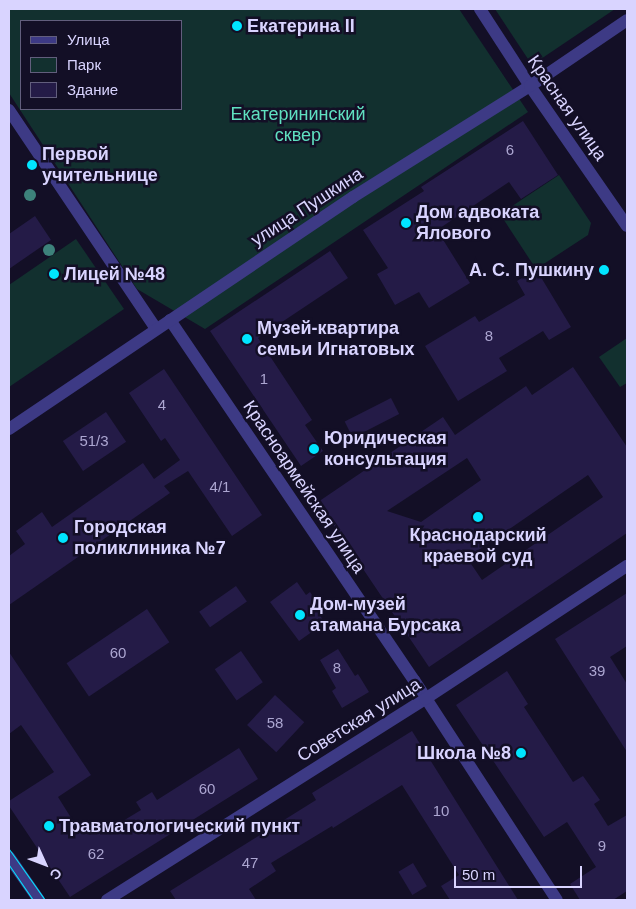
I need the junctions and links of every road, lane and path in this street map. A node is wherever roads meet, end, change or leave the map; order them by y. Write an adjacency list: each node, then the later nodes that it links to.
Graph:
1 (480, 9): 3 (street, Красная улица)
2 (627, 20): 3 (street, улица Пушкина)
3 (530, 86): 5 (street, Красная улица); 6 (street, улица Пушкина)
4 (9, 110): 7 (street)
5 (627, 226)
6 (170, 320): 7 (street, улица Пушкина); 10 (street, Красноармейская улица)
7 (156, 328): 8 (street, улица Пушкина)
8 (9, 429)
9 (627, 566): 10 (street, Советская улица)
10 (425, 699): 13 (street, Советская улица); 14 (street, Красноармейская улица)
11 (9, 857): 12 (street)
12 (39, 900)
13 (107, 900)
14 (557, 900)

